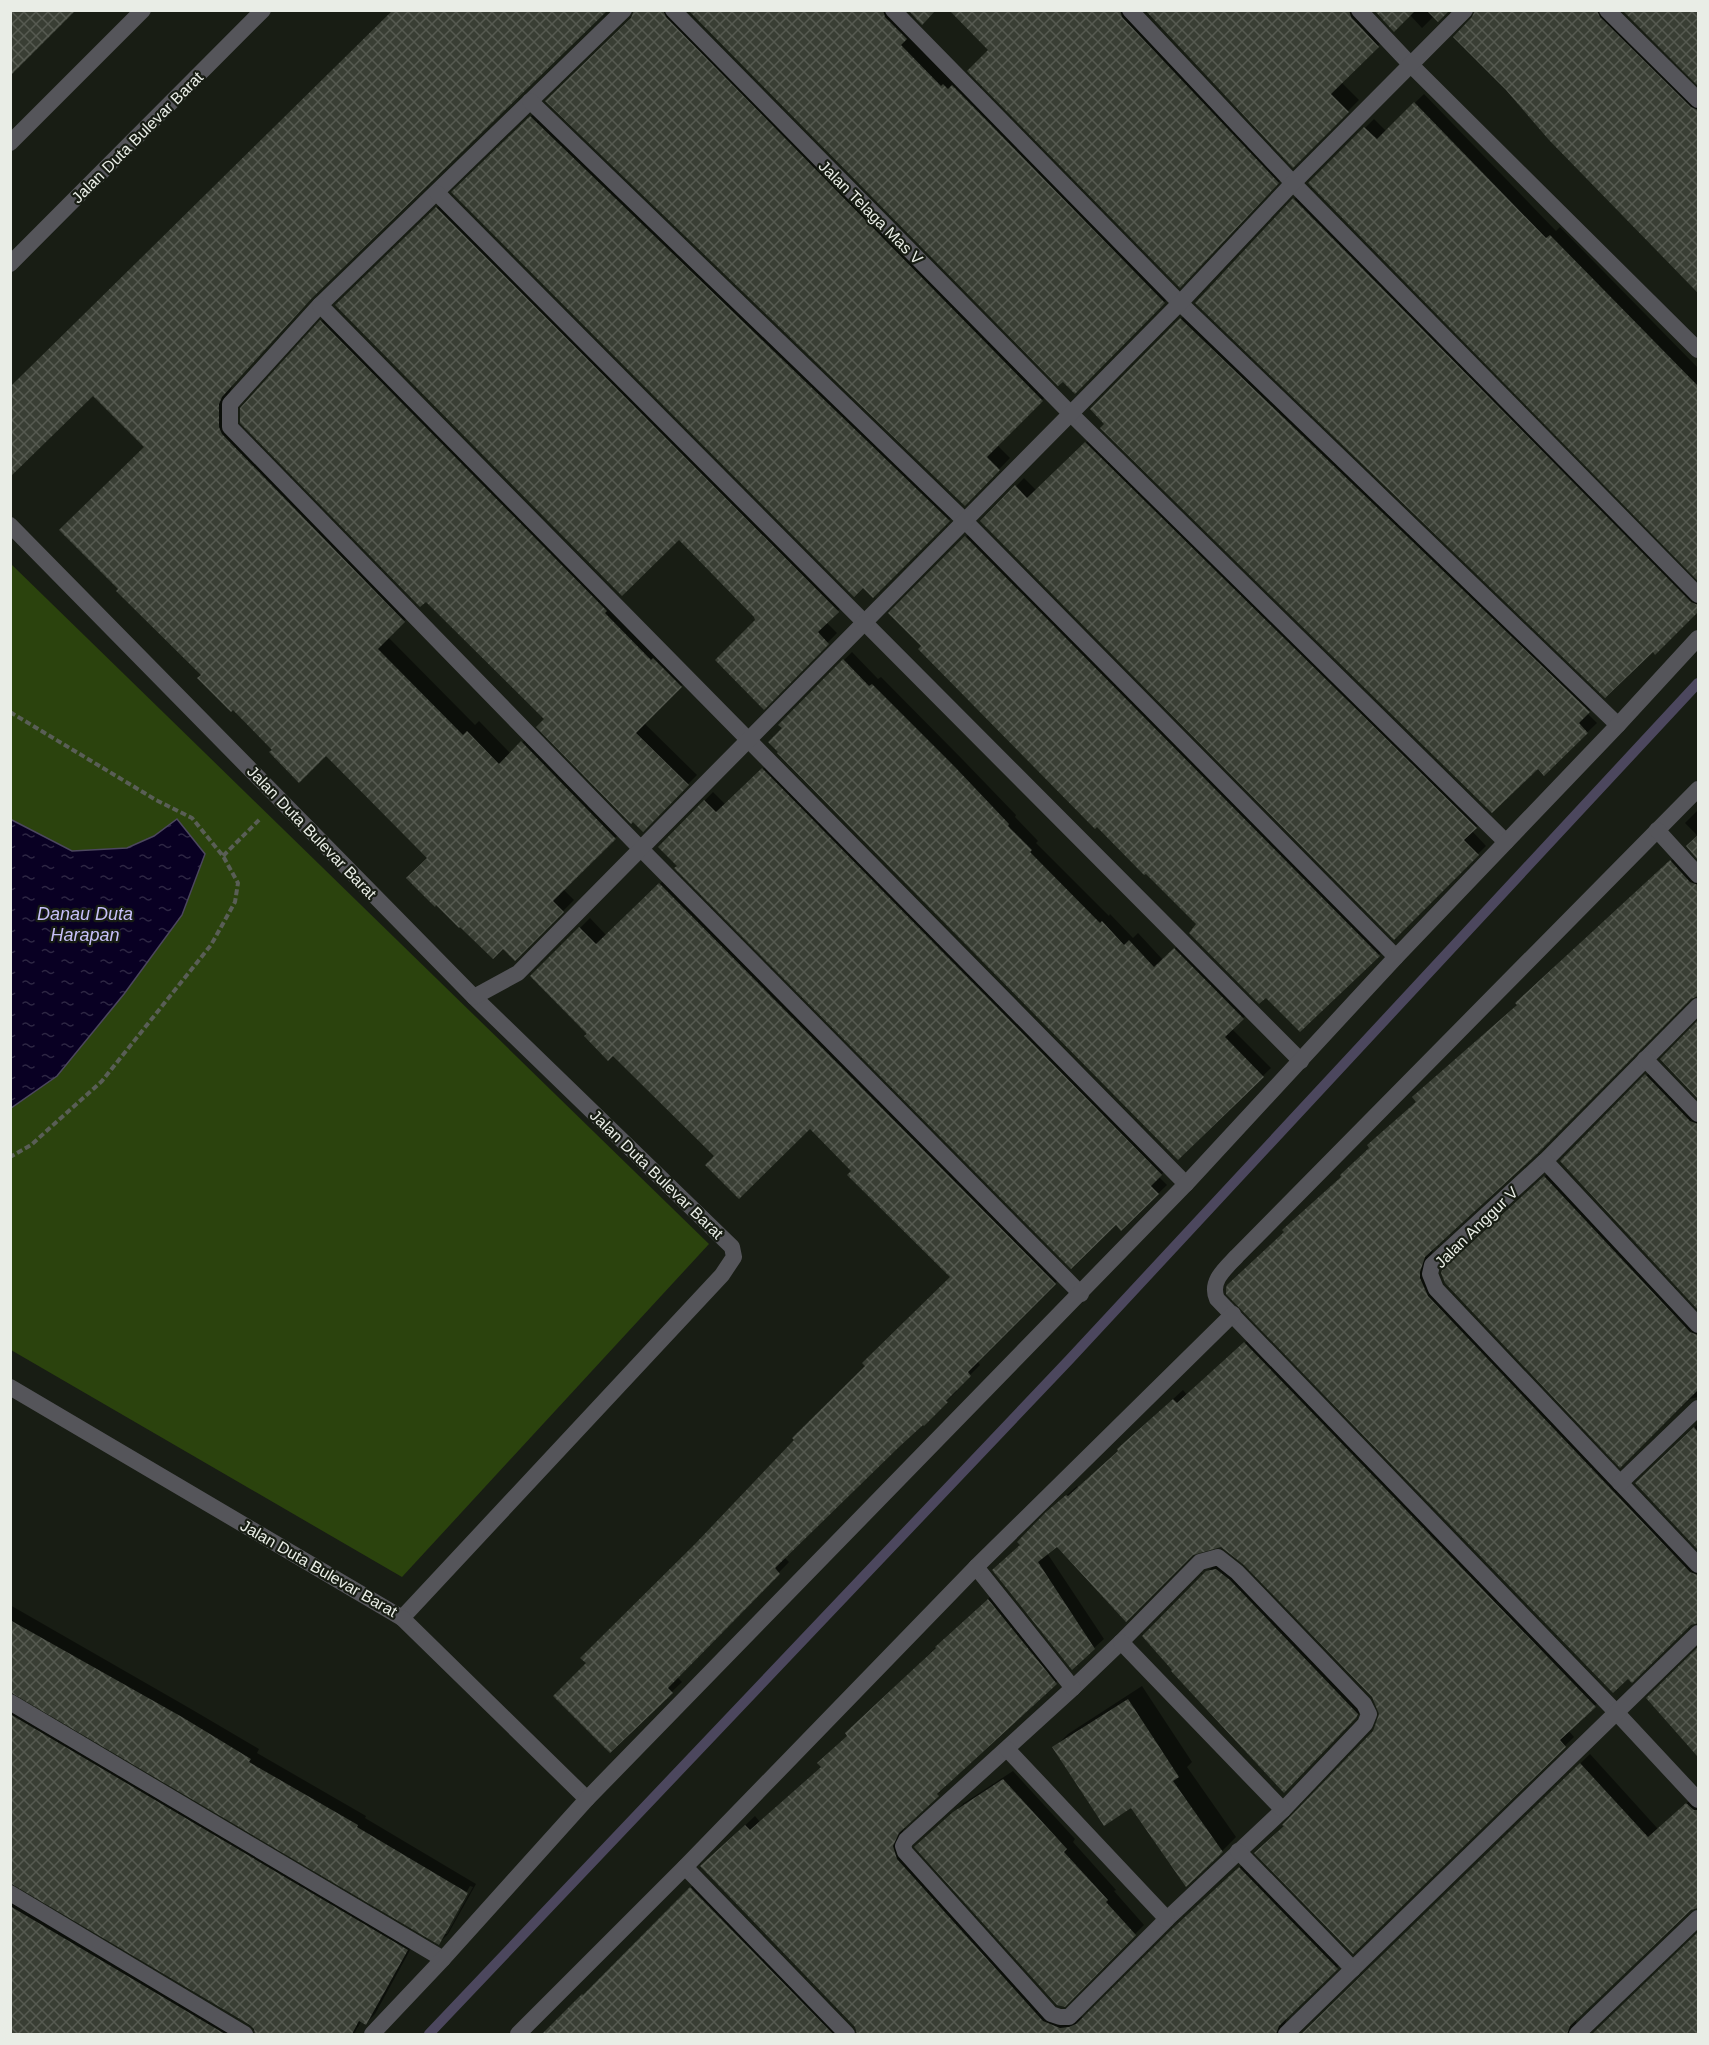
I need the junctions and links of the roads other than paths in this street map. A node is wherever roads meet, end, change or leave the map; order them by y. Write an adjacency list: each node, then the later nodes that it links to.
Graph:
1 (143, 10): 13 (street)
2 (263, 10): 16 (street, Jalan Duta Bulevar Barat)
3 (624, 10): 12 (street)
4 (673, 10): 20 (street, Jalan Telaga Mas V)
5 (893, 10): 17 (street)
6 (1130, 10): 14 (street)
7 (1359, 10): 10 (street)
8 (1465, 10): 10 (street)
9 (1607, 10): 11 (street)
10 (1411, 65): 14 (street); 19 (street)
11 (1698, 100)
12 (530, 101): 15 (street); 21 (street)
13 (10, 143)
14 (1293, 183): 17 (street); 23 (street)
15 (437, 194): 18 (street); 24 (street)
16 (10, 264)
17 (1180, 303): 20 (street); 26 (street)
18 (320, 305): 27 (street); 31 (street)
19 (1698, 350)
20 (1070, 413): 21 (street); 30 (street, Jalan Telaga Mas V)
21 (964, 520): 24 (street); 33 (street)
22 (10, 525): 34 (street, Jalan Duta Bulevar Barat)
23 (1698, 595)
24 (864, 621): 27 (street); 37 (street)
25 (1698, 638): 26 (street)
26 (1618, 725): 30 (street)
27 (749, 739): 31 (street); 40 (street)
28 (1698, 789): 29 (street)
29 (1657, 830): 32 (street); 42 (street)
30 (1506, 842): 33 (street)
31 (641, 849): 34 (street); 41 (street)
32 (1698, 875)
33 (1396, 957): 37 (street)
34 (474, 997): 49 (street, Jalan Duta Bulevar Barat)
35 (1698, 1006): 36 (street, Jalan Anggur V)
36 (1645, 1059): 38 (street); 39 (street, Jalan Anggur V)
37 (1300, 1061): 40 (street)
38 (1698, 1114)
39 (1545, 1161): 43 (street); 46 (street, Jalan Anggur V)
40 (1186, 1184): 41 (street)
41 (1081, 1294): 56 (street)
42 (1233, 1314): 48 (street); 54 (street)
43 (1698, 1324)
44 (10, 1388): 49 (street, Jalan Duta Bulevar Barat)
45 (1698, 1408): 46 (street)
46 (1620, 1483): 47 (street, Jalan Anggur V)
47 (1698, 1565)
48 (976, 1567): 52 (street); 60 (street)
49 (402, 1618): 56 (street)
50 (1698, 1632): 54 (street)
51 (1121, 1642): 52 (street); 58 (street); 58 (street)
52 (1073, 1688): 55 (street)
53 (10, 1702): 64 (street)
54 (1616, 1712): 57 (street); 65 (street)
55 (1007, 1749): 63 (street); 63 (street)
56 (587, 1798): 64 (street)
57 (1698, 1800)
58 (1283, 1810): 59 (street)
59 (1238, 1851): 63 (street); 65 (street)
60 (686, 1867): 68 (street); 69 (street)
61 (10, 1893): 66 (street)
62 (1698, 1918): 71 (street)
63 (1167, 1919)
64 (443, 1959): 67 (street)
65 (1353, 1969): 70 (street)
66 (245, 2034)
67 (372, 2034)
68 (518, 2034)
69 (848, 2034)
70 (1286, 2034)
71 (1577, 2034)

